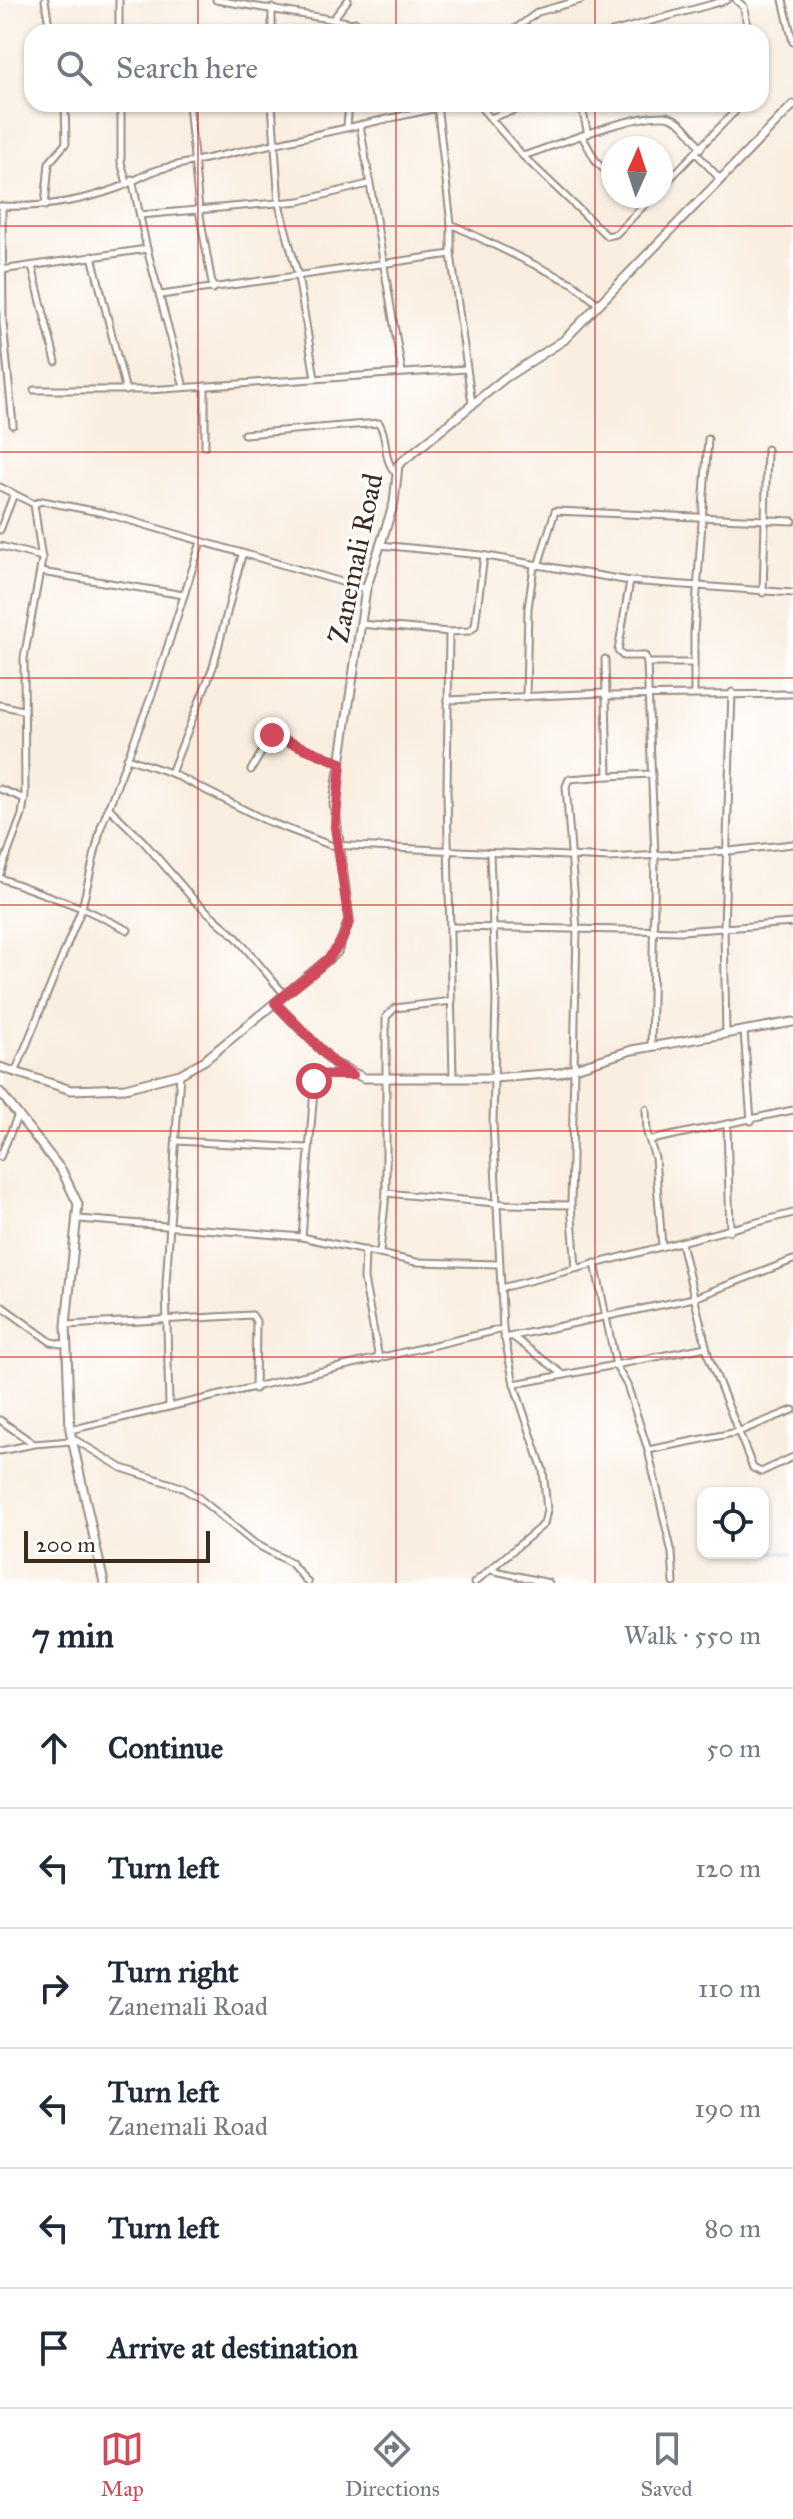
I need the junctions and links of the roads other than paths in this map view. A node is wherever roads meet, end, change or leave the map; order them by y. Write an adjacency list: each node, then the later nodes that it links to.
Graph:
1 (45, 0): 12 (street)
2 (119, 0): 13 (street)
3 (216, 0): 9 (street)
4 (348, 0): 10 (street)
5 (581, 0): 16 (street)
6 (727, 0): 17 (street)
7 (736, 0): 18 (street)
8 (783, 0): 19 (street)
9 (272, 8): 10 (street); 14 (street)
10 (333, 19): 11 (street)
11 (355, 22): 15 (street)
12 (49, 24)
13 (119, 24)
14 (272, 24)
15 (365, 24)
16 (522, 24)
17 (641, 24)
18 (747, 24)
19 (793, 42)
20 (793, 105): 42 (street, Zanemali Road)
21 (65, 112): 47 (street)
22 (121, 112): 43 (street)
23 (190, 112): 39 (street)
24 (272, 112): 36 (street)
25 (348, 112): 34 (street)
26 (413, 112): 33 (street)
27 (438, 112): 51 (street)
28 (485, 112): 32 (street)
29 (509, 112): 32 (street)
30 (582, 112): 35 (street)
31 (734, 113): 37 (street)
32 (490, 118): 38 (street)
33 (360, 125): 34 (street); 44 (street)
34 (347, 126): 36 (street)
35 (585, 135): 37 (street); 38 (street); 40 (street)
36 (273, 147): 39 (street); 45 (street)
37 (698, 150): 41 (street); 42 (street)
38 (523, 156): 48 (street)
39 (193, 162): 43 (street); 49 (street)
40 (601, 167)
41 (673, 176)
42 (721, 180): 61 (street, Zanemali Road)
43 (130, 181): 47 (street); 50 (street)
44 (369, 184): 45 (street); 56 (street)
45 (279, 204): 49 (street); 58 (street)
46 (1, 206): 47 (street); 57 (street)
47 (45, 206)
48 (642, 208)
49 (199, 210): 50 (street); 59 (street)
50 (140, 215): 52 (street)
51 (451, 224): 53 (street); 61 (street)
52 (147, 249): 54 (street); 60 (street)
53 (451, 254): 56 (street); 64 (street)
54 (92, 256): 55 (street); 70 (street)
55 (32, 266): 57 (street); 63 (street)
56 (383, 266): 58 (street); 65 (street)
57 (1, 270): 62 (street)
58 (298, 276): 59 (street); 66 (street)
59 (213, 289): 60 (street)
60 (161, 295): 68 (street)
61 (598, 304): 71 (street, Zanemali Road)
62 (3, 353): 72 (street)
63 (56, 362)
64 (466, 369): 65 (street); 71 (street)
65 (402, 372): 66 (street)
66 (315, 378): 67 (street)
67 (205, 386): 68 (street); 75 (street)
68 (184, 387): 70 (street)
69 (34, 390): 70 (street)
70 (126, 391)
71 (472, 404): 77 (street, Zanemali Road)
72 (13, 425)
73 (244, 434): 77 (street)
74 (708, 439): 81 (street)
75 (205, 446)
76 (767, 449): 82 (street)
77 (395, 472): 86 (street, Zanemali Road)
78 (0, 487): 79 (street)
79 (15, 494): 80 (street); 84 (street)
80 (34, 504): 85 (street); 90 (street)
81 (705, 518): 82 (street); 91 (street); 94 (street)
82 (766, 521): 83 (street); 96 (street)
83 (793, 521)
84 (0, 530)
85 (201, 542): 88 (street); 98 (street)
86 (380, 545): 89 (street); 95 (street, Zanemali Road)
87 (0, 546): 90 (street)
88 (242, 555): 95 (street); 116 (street)
89 (484, 556): 91 (street); 100 (street)
90 (42, 557): 92 (street)
91 (536, 566): 93 (street); 109 (street)
92 (41, 572): 98 (street); 112 (street)
93 (630, 581): 94 (street); 102 (street)
94 (699, 587): 96 (street); 103 (street)
95 (366, 589): 99 (street, Zanemali Road)
96 (763, 593): 97 (street)
97 (793, 593)
98 (184, 595): 113 (street)
99 (360, 624): 100 (street); 114 (street, Zanemali Road)
100 (449, 632): 110 (street)
101 (605, 659): 107 (street)
102 (647, 663): 103 (street); 108 (street)
103 (694, 663): 105 (street)
104 (732, 692): 105 (street); 106 (street); 125 (street)
105 (694, 694): 108 (street)
106 (793, 694)
107 (605, 695): 108 (street); 109 (street); 118 (street)
108 (649, 695): 117 (street)
109 (526, 697): 110 (street)
110 (448, 700): 124 (street)
111 (0, 705): 112 (street)
112 (22, 710): 120 (street)
113 (127, 758): 116 (street); 121 (street)
114 (341, 763): 115 (street); 122 (street, Zanemali Road)
115 (251, 770)
116 (171, 773): 122 (street)
117 (652, 774): 118 (street); 128 (street)
118 (608, 776): 127 (street)
119 (0, 789): 120 (street)
120 (25, 799): 129 (street)
121 (108, 807): 130 (street); 138 (street)
122 (337, 844): 124 (street); 138 (street, Zanemali Road)
123 (793, 844): 125 (street)
124 (449, 851): 126 (street); 132 (street)
125 (729, 851): 128 (street); 134 (street)
126 (490, 854): 127 (street); 133 (street)
127 (573, 857): 128 (street); 135 (street)
128 (655, 857): 137 (street)
129 (0, 876): 130 (street)
130 (82, 908): 136 (street); 147 (street)
131 (793, 923): 134 (street)
132 (452, 927): 133 (street); 139 (street)
133 (495, 927): 135 (street); 151 (street)
134 (724, 928): 137 (street); 143 (street)
135 (577, 929): 137 (street); 146 (street)
136 (128, 930)
137 (655, 931): 144 (street)
138 (285, 995): 140 (street, Zanemali Road)
139 (452, 1001): 150 (street); 152 (street)
140 (275, 1003): 148 (street, Zanemali Road); 149 (street)
141 (793, 1022): 142 (street)
142 (744, 1032): 143 (street); 157 (street)
143 (726, 1035): 144 (street)
144 (651, 1047): 146 (street)
145 (0, 1067): 147 (street, Zanemali Road)
146 (577, 1068): 151 (street); 165 (street)
147 (15, 1073): 148 (street, Zanemali Road)
148 (180, 1074): 160 (street)
149 (353, 1075): 150 (street); 161 (street)
150 (387, 1077): 152 (street); 163 (street)
151 (494, 1078): 152 (street); 164 (street)
152 (453, 1079)
153 (0, 1092): 156 (street)
154 (646, 1109): 159 (street)
155 (793, 1110): 157 (street)
156 (18, 1114): 162 (street); 167 (street)
157 (751, 1121): 158 (street)
158 (727, 1126): 159 (street); 169 (street)
159 (651, 1140): 172 (street)
160 (176, 1141): 161 (street); 168 (street)
161 (307, 1148): 170 (street)
162 (0, 1157)
163 (386, 1193): 164 (street); 174 (street)
164 (497, 1203): 165 (street); 177 (street)
165 (571, 1205): 178 (street)
166 (793, 1213): 169 (street)
167 (79, 1219): 168 (street); 184 (street)
168 (169, 1225): 170 (street); 183 (street)
169 (730, 1231): 171 (street)
170 (302, 1237): 173 (street)
171 (681, 1243): 172 (street); 180 (street)
172 (662, 1246): 176 (street)
173 (365, 1249): 174 (street); 190 (street)
174 (380, 1252): 177 (street)
175 (793, 1260): 180 (street)
176 (595, 1263): 178 (street); 182 (street)
177 (499, 1264): 179 (street)
178 (576, 1268): 179 (street)
179 (501, 1288): 185 (street)
180 (694, 1298): 182 (street); 189 (street)
181 (0, 1305): 188 (street)
182 (603, 1317): 186 (street); 191 (street)
183 (167, 1318): 184 (street); 194 (street); 195 (street)
184 (66, 1325): 188 (street)
185 (503, 1329): 187 (street); 190 (street)
186 (513, 1336): 187 (street); 192 (street)
187 (504, 1338): 193 (street)
188 (67, 1345): 199 (street)
189 (706, 1347): 191 (street); 198 (street)
190 (379, 1359): 194 (street)
191 (616, 1366): 192 (street); 201 (street)
192 (564, 1375): 193 (street)
193 (514, 1384): 204 (street)
194 (255, 1389): 195 (street)
195 (169, 1407): 199 (street)
196 (793, 1410): 198 (street)
197 (0, 1420): 200 (street)
198 (738, 1432): 201 (street); 203 (street)
199 (71, 1436): 200 (street); 205 (street); 206 (street)
200 (34, 1444): 202 (street)
201 (648, 1450): 209 (street)
202 (0, 1451)
203 (793, 1457)
204 (490, 1569): 207 (street); 208 (street)
205 (104, 1583)
206 (308, 1583)
207 (474, 1583)
208 (549, 1583)
209 (674, 1583)

